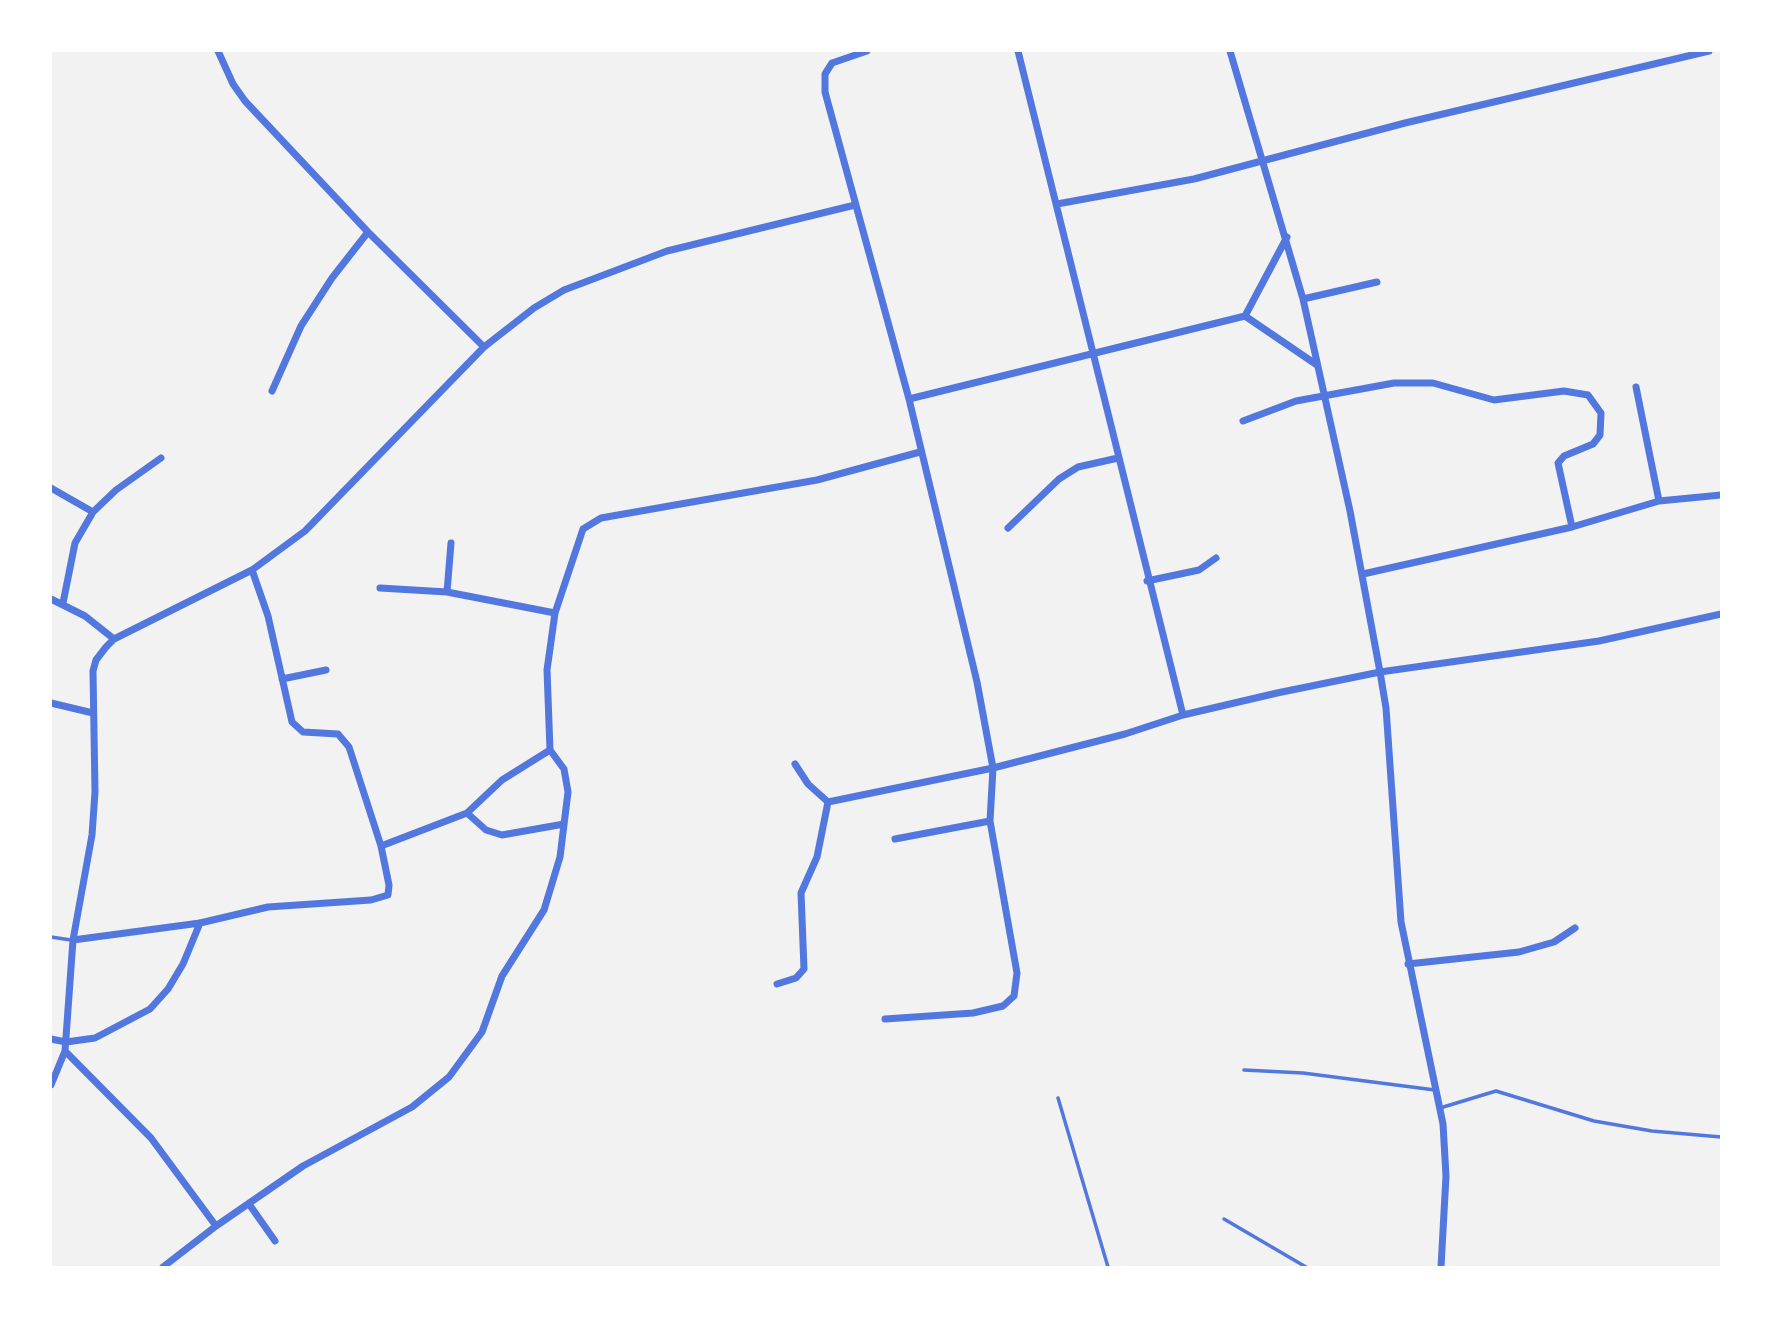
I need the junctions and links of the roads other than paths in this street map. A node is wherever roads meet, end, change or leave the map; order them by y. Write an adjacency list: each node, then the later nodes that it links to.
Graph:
1 (218, 51): 9 (street)
2 (867, 51): 8 (street)
3 (1018, 51): 7 (street)
4 (1230, 51): 6 (street)
5 (1709, 51): 6 (street)
6 (1265, 162): 7 (street); 10 (street)
7 (1057, 204): 15 (street)
8 (855, 205): 14 (street); 20 (street)
9 (368, 232): 14 (street); 18 (street)
10 (1287, 236): 12 (street); 13 (street)
11 (1377, 282): 12 (street)
12 (1303, 299): 16 (street)
13 (1245, 316): 15 (street); 16 (street)
14 (484, 347): 33 (street)
15 (1095, 352): 20 (street); 24 (street)
16 (1317, 366): 19 (street)
17 (1636, 387): 27 (street)
18 (272, 391)
19 (1325, 395): 21 (street); 29 (street); 34 (street)
20 (909, 400): 22 (street)
21 (1243, 421)
22 (920, 452): 40 (street); 51 (street)
23 (161, 458): 28 (street)
24 (1118, 458): 30 (street); 35 (street)
25 (51, 488): 28 (street)
26 (1721, 495): 27 (street)
27 (1659, 501): 29 (street)
28 (93, 512): 39 (street)
29 (1572, 527): 34 (street)
30 (1008, 528)
31 (451, 543): 37 (street)
32 (1216, 558): 35 (street)
33 (253, 570): 42 (street); 45 (street)
34 (1363, 574): 44 (street)
35 (1147, 581): 48 (street)
36 (380, 588): 37 (street)
37 (447, 592): 40 (street)
38 (51, 599): 39 (street)
39 (62, 603): 42 (street)
40 (555, 613): 49 (street)
41 (1721, 614): 44 (street)
42 (114, 639): 47 (street)
43 (326, 670): 45 (street)
44 (1380, 672): 48 (street); 62 (street)
45 (282, 679): 57 (street)
46 (51, 703): 47 (street)
47 (93, 713): 61 (street)
48 (1183, 715): 51 (street)
49 (550, 750): 53 (street); 55 (street)
50 (795, 764): 52 (street)
51 (993, 768): 52 (street); 54 (street)
52 (828, 802): 63 (street)
53 (467, 813): 55 (street); 57 (street)
54 (990, 821): 56 (street); 64 (street)
55 (564, 824): 73 (street)
56 (895, 839)
57 (381, 846): 58 (street)
58 (200, 923): 61 (street); 66 (street)
59 (1575, 928): 62 (street)
60 (51, 937): 61 (lane)
61 (73, 940): 66 (street)
62 (1408, 964): 69 (street)
63 (777, 984)
64 (886, 1019)
65 (51, 1040): 66 (street)
66 (65, 1046): 68 (street); 75 (street)
67 (1244, 1070): 69 (lane)
68 (51, 1085)
69 (1437, 1091): 71 (street)
70 (1058, 1098): 78 (lane)
71 (1440, 1108): 72 (lane); 80 (street)
72 (1721, 1137)
73 (249, 1204): 75 (street); 76 (street)
74 (1224, 1219): 79 (lane)
75 (216, 1226): 77 (street)
76 (275, 1241)
77 (163, 1267)
78 (1108, 1267)
79 (1306, 1267)
80 (1441, 1267)

